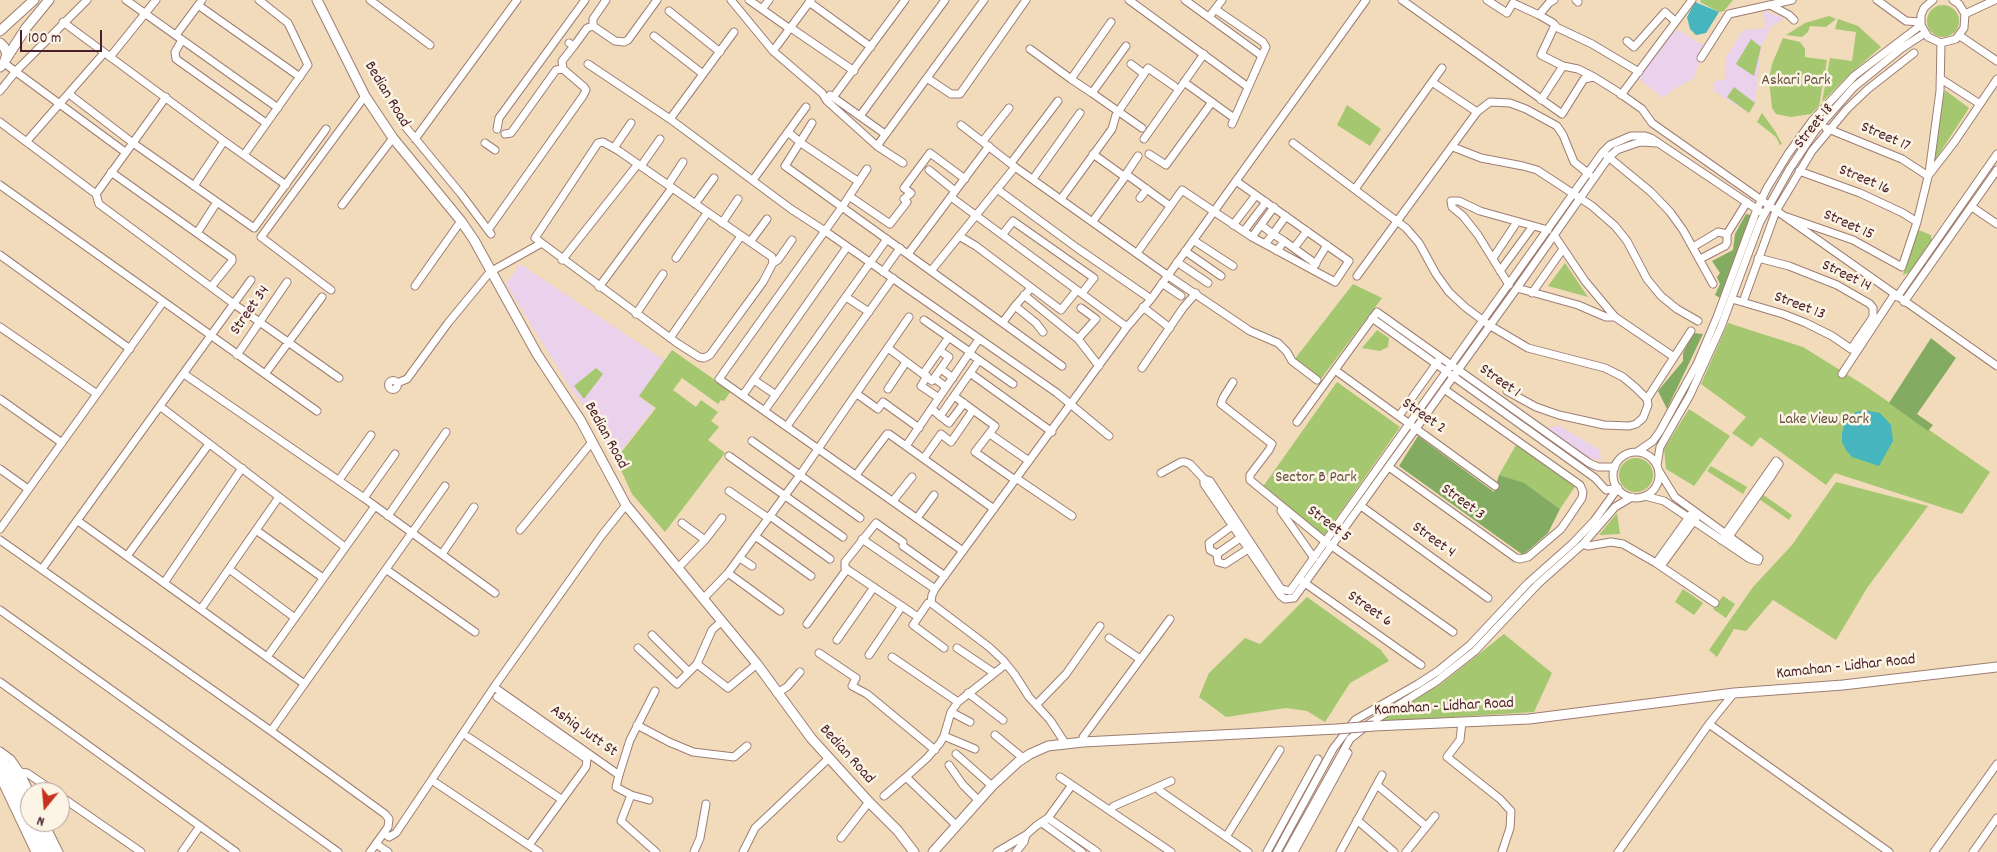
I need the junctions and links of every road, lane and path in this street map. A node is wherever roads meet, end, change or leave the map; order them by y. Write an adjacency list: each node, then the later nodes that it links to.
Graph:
1 (27, 0): 52 (main road)
2 (34, 0): 52 (main road)
3 (49, 0): 53 (main road)
4 (57, 0): 53 (main road)
5 (87, 0): 47 (street)
6 (126, 0): 41 (street)
7 (156, 0): 41 (street)
8 (259, 0): 87 (street)
9 (317, 0): 102 (main road, Bedian Road)
10 (370, 0): 63 (street)
11 (517, 0): 133 (street)
12 (585, 0): 127 (street)
13 (606, 0): 51 (street)
14 (657, 0): 51 (street)
15 (731, 0): 67 (street)
16 (750, 0): 39 (street)
17 (769, 0): 39 (street)
18 (905, 0): 65 (street)
19 (945, 0): 116 (street)
20 (984, 0): 89 (street)
21 (1026, 0): 89 (street)
22 (1129, 0): 70 (street)
23 (1185, 0): 44 (street)
24 (1222, 0): 38 (street)
25 (1366, 0): 171 (street)
26 (1402, 0): 105 (street)
27 (1487, 0): 42 (street)
28 (1692, 0): 46 (street)
29 (1792, 0): 37 (street)
30 (1877, 0): 49 (street)
31 (1933, 0): 49 (street)
32 (1953, 0): 43 (street)
33 (1995, 0): 43 (street)
34 (810, 1): 54 (street); 65 (street)
35 (1550, 1): 42 (street)
36 (200, 2): 59 (street); 87 (street)
37 (1770, 5): 45 (street); 74 (street)
38 (1215, 8): 44 (street); 72 (street)
39 (762, 9): 54 (street)
40 (669, 11): 68 (street)
41 (146, 14): 59 (street); 71 (street)
42 (1539, 14): 50 (street)
43 (1965, 14): 57 (street)
44 (1209, 17): 72 (street)
45 (1794, 20)
46 (1675, 21): 60 (street); 84 (street)
47 (63, 22): 71 (street); 82 (street)
48 (1111, 22): 90 (street)
49 (1921, 24): 56 (street); 188 (street)
50 (1555, 25): 79 (street); 84 (street)
51 (593, 26): 81 (street)
52 (3, 28)
53 (26, 28): 76 (main road)
54 (790, 28): 67 (street); 83 (street)
55 (734, 32): 68 (street)
56 (1925, 33): 62 (street); 124 (street)
57 (1961, 34): 62 (street); 73 (street); 75 (street)
58 (654, 36): 85 (street)
59 (179, 38): 110 (street); 119 (street)
60 (1627, 41)
61 (0, 43): 76 (main road)
62 (1941, 43): 91 (street)
63 (430, 45)
64 (1126, 46): 99 (street)
65 (871, 47): 83 (street)
66 (1030, 49): 90 (street)
67 (773, 51): 98 (street)
68 (720, 52): 85 (street)
69 (1914, 52): 128 (street, Street 18)
70 (1204, 54): 93 (street); 96 (street)
71 (107, 55): 100 (street); 104 (street)
72 (1262, 56): 96 (street)
73 (1997, 56)
74 (1701, 58)
75 (1997, 61)
76 (2, 64): 82 (street)
77 (588, 64): 117 (street)
78 (1131, 64): 86 (street)
79 (1563, 66): 88 (street); 105 (street)
80 (1442, 68): 94 (street)
81 (563, 69): 130 (street); 133 (street)
82 (16, 71): 97 (street); 108 (street)
83 (854, 71): 103 (street)
84 (1639, 72): 101 (street)
85 (703, 74): 117 (street)
86 (1144, 74): 95 (street); 113 (street)
87 (300, 77): 110 (street)
88 (1594, 77): 101 (street); 105 (street)
89 (928, 78): 131 (street)
90 (1071, 79): 99 (street)
91 (1941, 79): 109 (street); 166 (street)
92 (1997, 79): 109 (street)
93 (1184, 82): 107 (street); 135 (street)
94 (1432, 82): 114 (street); 179 (street)
95 (1174, 86)
96 (1248, 87): 107 (street)
97 (0, 91)
98 (822, 93): 103 (street); 143 (street)
99 (1092, 93): 113 (street)
100 (69, 94): 108 (street); 139 (street)
101 (1621, 94): 188 (street)
102 (366, 96): 132 (main road, Bedian Road); 277 (street)
103 (834, 96): 116 (street)
104 (166, 97): 137 (street); 139 (street)
105 (1541, 100)
106 (1058, 101): 158 (street)
107 (1212, 102): 151 (street)
108 (61, 103): 136 (street); 148 (street)
109 (1980, 104): 166 (street)
110 (278, 108): 119 (street)
111 (806, 108): 129 (street)
112 (1009, 108): 138 (street)
113 (1119, 112): 125 (street); 150 (street)
114 (1478, 112): 145 (street); 164 (street)
115 (1080, 113): 169 (street)
116 (860, 116): 131 (street)
117 (670, 119): 170 (street)
118 (0, 122): 136 (street)
119 (266, 123): 149 (street)
120 (631, 123): 146 (street)
121 (812, 124): 141 (street)
122 (404, 125): 133 (street)
123 (961, 125): 138 (street)
124 (1820, 125): 128 (street, Street 17); 195 (street)
125 (1142, 128)
126 (326, 129): 174 (street)
127 (497, 130)
128 (1828, 130): 162 (street, Street 18); 166 (street, Street 17)
129 (788, 132): 141 (street); 170 (street)
130 (505, 134)
131 (885, 134): 143 (street)
132 (393, 138): 193 (street); 207 (main road, Bedian Road)
133 (416, 139)
134 (660, 140): 157 (street)
135 (1144, 140)
136 (27, 141): 180 (street)
137 (224, 141): 149 (street); 175 (street)
138 (983, 141): 144 (street)
139 (133, 143): 148 (street); 175 (street)
140 (485, 143): 147 (street)
141 (801, 143): 172 (street); 197 (street)
142 (1293, 143): 179 (street)
143 (877, 146): 156 (street)
144 (989, 146): 158 (street); 168 (street)
145 (1453, 147): 184 (street); 209 (street)
146 (614, 148): 157 (street); 234 (street)
147 (495, 150)
148 (125, 152): 163 (street)
149 (244, 154): 174 (street)
150 (1093, 154): 165 (street); 185 (street)
151 (1149, 154)
152 (1997, 154): 283 (street)
153 (1606, 155): 164 (street); 184 (street); 191 (street); 238 (street)
154 (1138, 156): 165 (street)
155 (683, 162): 176 (street)
156 (903, 163)
157 (639, 165): 176 (street); 251 (street)
158 (1013, 165): 169 (street); 178 (street)
159 (868, 169): 172 (street)
160 (929, 170): 181 (street)
161 (1997, 170): 196 (street)
162 (1799, 171): 202 (street, Street 18); 211 (street, Street 16)
163 (111, 172): 180 (street); 221 (street)
164 (1589, 174): 184 (street)
165 (1126, 176): 177 (street); 208 (street)
166 (1928, 176): 211 (street)
167 (714, 178): 192 (street)
168 (965, 179): 181 (street); 183 (street)
169 (1033, 179): 185 (street)
170 (753, 180): 218 (street)
171 (1236, 180): 182 (street); 200 (street)
172 (859, 182): 183 (street)
173 (0, 185): 288 (street)
174 (286, 185): 189 (street)
175 (194, 186): 189 (street)
176 (670, 187): 192 (street); 274 (street)
177 (1147, 188): 186 (street); 194 (street)
178 (997, 189): 204 (street); 286 (street)
179 (1355, 189): 209 (street)
180 (96, 194): 273 (street)
181 (953, 194): 204 (street); 245 (street)
182 (1256, 195): 190 (street); 213 (street)
183 (849, 196): 197 (street)
184 (1577, 196): 217 (street); 225 (street); 300 (street)
185 (1061, 198): 208 (street)
186 (1140, 198)
187 (738, 199): 212 (street)
188 (1761, 200): 195 (street); 199 (street)
189 (217, 202): 221 (street)
190 (1266, 202): 198 (street); 220 (street)
191 (1747, 202): 199 (street); 224 (street)
192 (695, 204): 201 (street)
193 (342, 205)
194 (1170, 206): 200 (street); 244 (street)
195 (1768, 206): 202 (street); 203 (street)
196 (1972, 206): 214 (street); 290 (street)
197 (842, 207): 218 (street); 230 (street)
198 (1274, 207): 205 (street); 215 (street)
199 (1757, 209): 203 (street); 381 (street)
200 (1213, 212): 213 (street); 231 (street)
201 (707, 213): 212 (street); 247 (street)
202 (1778, 213): 211 (street, Street 15); 249 (street, Street 18); 283 (street)
203 (1764, 214): 287 (street)
204 (976, 215): 222 (street); 227 (street)
205 (1286, 216): 219 (street); 223 (street)
206 (767, 219): 233 (street)
207 (461, 221): 259 (main road, Bedian Road); 272 (street)
208 (1093, 221): 244 (street)
209 (1398, 221): 264 (street); 303 (street)
210 (1517, 222): 216 (street); 248 (street); 248 (street)
211 (1917, 222)
212 (722, 223): 226 (street)
213 (1233, 224): 220 (street)
214 (1997, 224)
215 (1261, 225): 223 (street); 228 (street)
216 (1533, 226): 217 (street); 258 (street)
217 (1548, 230): 271 (street)
218 (825, 231): 237 (street); 350 (street)
219 (1307, 231): 236 (street); 240 (street)
220 (1244, 232): 228 (street)
221 (197, 233): 273 (street)
222 (1003, 234): 278 (street); 278 (street)
223 (1272, 234): 232 (street); 235 (street)
224 (1728, 234): 238 (street); 250 (street)
225 (1554, 235): 241 (street); 276 (street)
226 (741, 236): 233 (street); 311 (street)
227 (959, 236): 257 (street); 275 (street)
228 (1252, 237): 235 (street)
229 (792, 240): 253 (street)
230 (887, 240): 239 (street); 254 (street)
231 (1193, 240): 243 (street); 255 (street)
232 (1284, 241): 240 (street); 242 (street)
233 (750, 242): 253 (street)
234 (540, 244): 251 (street); 259 (street)
235 (1265, 244): 242 (street)
236 (1327, 246): 256 (street); 256 (street)
237 (847, 247): 254 (street); 339 (street)
238 (1693, 247): 250 (street)
239 (900, 248): 245 (street); 260 (street)
240 (1294, 248): 256 (street)
241 (1563, 249): 280 (street); 298 (street)
242 (1277, 250): 256 (street)
243 (1185, 251): 252 (street); 263 (street)
244 (1137, 253): 262 (street)
245 (908, 254): 257 (street)
246 (0, 255): 316 (street)
247 (676, 258)
248 (1492, 258): 258 (street)
249 (1758, 258): 289 (street, Street 18); 317 (street, Street 14)
250 (1700, 259): 270 (street)
251 (562, 260): 274 (street)
252 (1177, 262): 262 (street); 268 (street)
253 (773, 263): 311 (street)
254 (870, 263): 260 (street); 285 (street)
255 (1233, 266)
256 (1314, 267)
257 (931, 271): 302 (street)
258 (1500, 271): 271 (street)
259 (490, 272): 342 (street); 376 (main road, Bedian Road)
260 (883, 272): 265 (street)
261 (663, 274): 296 (street)
262 (1167, 275): 269 (street); 279 (street)
263 (1221, 276)
264 (1357, 276)
265 (893, 278): 295 (street); 312 (street)
266 (251, 280): 291 (street)
267 (287, 282): 301 (street, Street 34)
268 (1208, 283)
269 (1162, 284): 282 (street); 286 (street)
270 (1713, 284)
271 (1509, 285): 303 (street)
272 (415, 286)
273 (211, 287): 291 (street)
274 (599, 287): 296 (street)
275 (1031, 288): 278 (street); 281 (street)
276 (1517, 288): 280 (street); 303 (street)
277 (331, 290)
278 (1080, 291): 305 (street)
279 (1196, 293): 306 (street); 340 (street)
280 (1532, 293): 298 (street)
281 (1024, 295): 292 (street); 313 (street)
282 (1181, 296)
283 (1895, 296): 290 (street); 335 (street)
284 (322, 297): 314 (street)
285 (846, 297): 295 (street); 351 (street)
286 (1151, 299): 293 (street)
287 (1732, 299): 289 (street, Street 13); 389 (street)
288 (162, 302): 309 (street); 316 (street)
289 (1742, 302): 317 (street, Street 13)
290 (1904, 302): 327 (street)
291 (234, 304): 301 (street); 309 (street)
292 (1015, 306): 302 (street); 307 (street)
293 (1143, 307): 305 (street); 306 (street)
294 (1081, 308): 313 (street)
295 (869, 312): 367 (street)
296 (636, 314): 311 (street)
297 (909, 317): 315 (street)
298 (1615, 317): 321 (street)
299 (924, 320): 310 (street)
300 (1698, 321)
301 (260, 322): 314 (street); 320 (street, Street 34)
302 (1003, 322): 325 (street)
303 (1486, 323): 331 (street); 355 (street)
304 (0, 327): 348 (street)
305 (1127, 327): 326 (street)
306 (1170, 328): 328 (street)
307 (1043, 332)
308 (1691, 332): 321 (street)
309 (211, 336): 320 (street); 333 (street)
310 (950, 337): 318 (street); 319 (street)
311 (670, 338)
312 (979, 339): 319 (street); 357 (street)
313 (1078, 339): 326 (street)
314 (288, 342): 334 (street); 337 (street)
315 (888, 348): 324 (street); 349 (street)
316 (130, 349): 348 (street)
317 (1851, 349)
318 (940, 351): 329 (street); 336 (street)
319 (970, 353): 322 (street); 338 (street)
320 (237, 355): 334 (street)
321 (1674, 358): 355 (street)
322 (979, 360): 332 (street); 343 (street)
323 (1439, 360): 330 (street, Street 1); 331 (street, Street 1); 364 (street)
324 (906, 362): 336 (street); 345 (street)
325 (1062, 366)
326 (1099, 366): 357 (street)
327 (1997, 366)
328 (1142, 368)
329 (941, 369): 336 (street); 338 (street)
330 (1335, 370): 364 (street, Street 2); 365 (street, Street 1)
331 (1453, 370): 346 (street); 366 (street); 387 (street, Street 1); 400 (street, Street 1)
332 (970, 373): 352 (street); 371 (street)
333 (184, 374): 358 (street); 397 (street)
334 (265, 374): 362 (street)
335 (1842, 374)
336 (928, 376): 344 (street); 353 (street)
337 (339, 378)
338 (953, 378): 344 (street)
339 (754, 380): 350 (street); 351 (street)
340 (1317, 380)
341 (1233, 382): 415 (street, Street 5)
342 (397, 383)
343 (1013, 384)
344 (946, 387): 353 (street)
345 (888, 389)
346 (1444, 389): 369 (street); 386 (street, Street 3)
347 (1507, 391): 355 (street)
348 (97, 394): 377 (street)
349 (858, 394): 368 (street); 380 (street)
350 (743, 395): 360 (street)
351 (776, 395): 360 (street)
352 (954, 396): 356 (street); 363 (street)
353 (939, 398): 359 (street)
354 (0, 399): 377 (street)
355 (1647, 399)
356 (964, 403): 361 (street); 363 (street)
357 (1071, 405): 371 (street); 374 (street)
358 (161, 407): 378 (street); 424 (street)
359 (932, 409): 363 (street); 368 (street)
360 (765, 410): 367 (street)
361 (974, 410): 372 (street); 384 (street)
362 (317, 411)
363 (940, 416)
364 (1398, 416): 366 (street, Street 2)
365 (1297, 422)
366 (1410, 423): 369 (street, Street 2); 437 (street)
367 (787, 426): 380 (street)
368 (918, 428): 379 (street)
369 (1417, 428): 386 (street); 399 (street, Street 2)
370 (446, 432): 417 (street)
371 (1052, 432): 385 (street)
372 (990, 434): 385 (street); 395 (street)
373 (372, 435): 397 (street)
374 (1108, 436)
375 (752, 441): 393 (street)
376 (592, 442): 411 (main road, Bedian Road); 429 (street)
377 (62, 443): 401 (street)
378 (209, 444): 388 (street); 444 (street)
379 (906, 446): 384 (street); 392 (street)
380 (819, 448): 392 (street); 393 (street)
381 (1637, 452): 387 (street); 389 (street)
382 (395, 454): 409 (street)
383 (728, 456): 404 (street)
384 (924, 458): 416 (street)
385 (1029, 461): 395 (street)
386 (1389, 467): 413 (street)
387 (1615, 467): 400 (street)
388 (242, 468): 407 (street); 460 (street)
389 (1658, 468): 405 (street); 419 (street)
390 (0, 469): 401 (street)
391 (1162, 473): 396 (street)
392 (856, 475): 410 (street)
393 (800, 476): 404 (street); 422 (street)
394 (912, 477): 410 (street)
395 (1016, 479): 416 (street); 418 (street)
396 (1204, 479): 426 (street); 433 (street)
397 (338, 480): 409 (street)
398 (446, 486): 430 (street)
399 (1495, 486)
400 (1618, 488): 408 (street); 480 (street)
401 (28, 489): 427 (street)
402 (729, 491): 420 (street)
403 (934, 495): 423 (street)
404 (785, 496): 420 (street); 432 (street)
405 (1644, 496): 408 (street); 419 (street)
406 (1754, 496): 419 (street)
407 (279, 497): 428 (street); 439 (street)
408 (1632, 497): 438 (street)
409 (364, 498): 412 (street)
410 (893, 501): 423 (street)
411 (626, 505): 450 (main road, Bedian Road); 504 (street)
412 (375, 506): 417 (street); 439 (street)
413 (1361, 506): 437 (street); 466 (street, Street 4)
414 (474, 507): 442 (street)
415 (1282, 508): 437 (street, Street 5); 446 (street)
416 (994, 509): 441 (street)
417 (388, 516): 430 (street)
418 (1072, 516)
419 (1694, 516): 448 (street)
420 (769, 517): 431 (street); 447 (street)
421 (722, 518): 436 (street)
422 (860, 518)
423 (917, 518): 441 (street)
424 (78, 521): 444 (street); 451 (street)
425 (682, 523): 436 (street)
426 (1232, 526): 433 (street); 443 (street)
427 (0, 529)
428 (256, 530): 452 (street); 458 (street)
429 (520, 530)
430 (412, 533): 442 (street); 454 (street)
431 (755, 536): 445 (street); 456 (street)
432 (843, 537)
433 (1243, 537): 440 (street); 443 (street); 463 (street)
434 (862, 539): 453 (street); 457 (street); 462 (street)
435 (0, 540): 451 (street)
436 (706, 540): 450 (street)
437 (1329, 544): 446 (street); 459 (street); 482 (street, Street 5)
438 (1583, 544): 448 (street); 480 (street)
439 (345, 547): 458 (street)
440 (1248, 549): 443 (street); 467 (street)
441 (963, 551): 457 (street)
442 (442, 554): 464 (street)
443 (1216, 554)
444 (127, 556): 460 (street)
445 (740, 558): 449 (street); 455 (street)
446 (1314, 558): 459 (street)
447 (830, 559)
448 (1658, 564): 469 (street)
449 (752, 566)
450 (678, 568): 465 (main road, Bedian Road)
451 (42, 569): 518 (street)
452 (229, 569): 471 (street); 475 (street)
453 (847, 569): 461 (street); 478 (street)
454 (387, 570): 481 (street); 503 (street)
455 (728, 573): 465 (street); 473 (street)
456 (811, 576)
457 (945, 576): 462 (street)
458 (323, 578): 475 (street)
459 (1302, 582): 463 (street); 467 (street); 497 (street, Street 6)
460 (164, 583): 471 (street)
461 (874, 587): 470 (street); 485 (street)
462 (935, 590): 468 (street)
463 (1288, 591): 467 (street)
464 (495, 593)
465 (704, 598): 477 (main road, Bedian Road)
466 (1488, 598)
467 (1288, 600)
468 (931, 603): 474 (street); 496 (street)
469 (1715, 603)
470 (902, 606): 474 (street); 490 (street)
471 (201, 609): 491 (street)
472 (0, 610): 585 (street)
473 (780, 611)
474 (918, 617): 487 (street)
475 (295, 618): 491 (street)
476 (1170, 619): 493 (street)
477 (722, 620): 494 (street); 495 (main road, Bedian Road)
478 (807, 624)
479 (1100, 626): 511 (street)
480 (1494, 626): 601 (street); 602 (street)
481 (475, 632)
482 (1453, 632)
483 (652, 635): 499 (street)
484 (1109, 638): 493 (street)
485 (837, 640)
486 (638, 648): 499 (street)
487 (944, 648)
488 (957, 648): 501 (street)
489 (819, 653): 526 (street)
490 (869, 655)
491 (267, 657): 503 (street)
492 (892, 657): 510 (street)
493 (1140, 659): 522 (street)
494 (697, 664): 495 (street); 499 (street)
495 (757, 664): 506 (main road, Bedian Road)
496 (1006, 664): 501 (street); 511 (street)
497 (1421, 665)
498 (1997, 666): 508 (main road, Kamahan - Lidhar Road)
499 (689, 672)
500 (800, 672): 506 (street)
501 (994, 673): 507 (street)
502 (0, 682): 568 (street)
503 (303, 683): 518 (street)
504 (494, 687): 539 (street, Ashiq Jutt St); 572 (street)
505 (655, 692): 517 (street)
506 (777, 693): 533 (main road, Bedian Road)
507 (968, 693): 510 (street); 513 (street)
508 (1734, 693): 515 (main road, Kamahan - Lidhar Road); 516 (street)
509 (497, 697): 555 (street)
510 (958, 702): 512 (street)
511 (1036, 704): 523 (street)
512 (951, 712): 514 (street); 520 (street)
513 (1003, 720)
514 (970, 722)
515 (1462, 722): 522 (main road, Kamahan - Lidhar Road, bridge); 607 (street)
516 (1709, 724): 608 (street); 609 (street)
517 (637, 725): 524 (street); 539 (street)
518 (271, 731): 572 (street)
519 (995, 735): 532 (street)
520 (944, 736): 525 (street); 526 (street)
521 (468, 737): 555 (street)
522 (1083, 742): 523 (main road, Kamahan - Lidhar Road)
523 (1065, 743): 532 (main road, Kamahan - Lidhar Road)
524 (747, 746)
525 (976, 749)
526 (935, 750): 541 (street)
527 (1280, 750): 574 (street)
528 (0, 752): 538 (street)
529 (1348, 753): 603 (street)
530 (956, 754): 551 (street)
531 (0, 758): 550 (main road)
532 (1023, 758): 551 (main road, Kamahan - Lidhar Road)
533 (828, 759): 558 (main road, Bedian Road); 591 (street)
534 (1318, 759): 600 (street)
535 (1997, 764): 610 (street)
536 (949, 765): 557 (street)
537 (0, 769): 579 (main road)
538 (20, 772): 545 (street); 546 (street)
539 (619, 775): 553 (street, Ashiq Jutt St)
540 (1382, 775): 549 (street)
541 (906, 777): 554 (street); 567 (street)
542 (1060, 777): 548 (street)
543 (0, 778): 578 (street)
544 (1170, 781): 552 (street)
545 (25, 782)
546 (41, 782)
547 (436, 783): 577 (street)
548 (1072, 785): 561 (street); 563 (street)
549 (1377, 785): 565 (street); 569 (street)
550 (20, 786)
551 (992, 786): 557 (main road, Kamahan - Lidhar Road)
552 (1158, 787): 561 (street); 574 (street)
553 (631, 796): 556 (street); 589 (street)
554 (884, 796)
555 (562, 799): 577 (street)
556 (649, 800)
557 (979, 801): 567 (main road, Kamahan - Lidhar Road)
558 (868, 802): 575 (street); 592 (main road, Bedian Road)
559 (70, 803): 582 (street)
560 (706, 804): 590 (street)
561 (1110, 810): 598 (street)
562 (1435, 816): 569 (street)
563 (1048, 818): 566 (street); 597 (street)
564 (1997, 818): 611 (street)
565 (1357, 820): 604 (street); 605 (street)
566 (1042, 823): 573 (street); 596 (street)
567 (956, 825): 593 (main road, Kamahan - Lidhar Road)
568 (200, 826): 583 (street); 584 (street)
569 (1426, 826): 606 (street)
570 (42, 832): 580 (main road)
571 (49, 832): 581 (street)
572 (384, 833): 576 (street)
573 (1026, 835): 594 (street); 595 (street)
574 (1226, 837): 599 (street)
575 (841, 838)
576 (376, 844): 586 (street); 587 (street)
577 (529, 845): 588 (street)
578 (35, 852)
579 (42, 852)
580 (51, 852)
581 (58, 852)
582 (141, 852)
583 (182, 852)
584 (236, 852)
585 (338, 852)
586 (370, 852)
587 (388, 852)
588 (539, 852)
589 (656, 852)
590 (694, 852)
591 (743, 852)
592 (914, 852)
593 (932, 852)
594 (998, 852)
595 (1016, 852)
596 (1082, 852)
597 (1096, 852)
598 (1171, 852)
599 (1248, 852)
600 (1267, 852)
601 (1277, 852)
602 (1288, 852)
603 (1294, 852)
604 (1340, 852)
605 (1394, 852)
606 (1406, 852)
607 (1502, 852)
608 (1618, 852)
609 (1889, 852)
610 (1934, 852)
611 (1973, 852)

